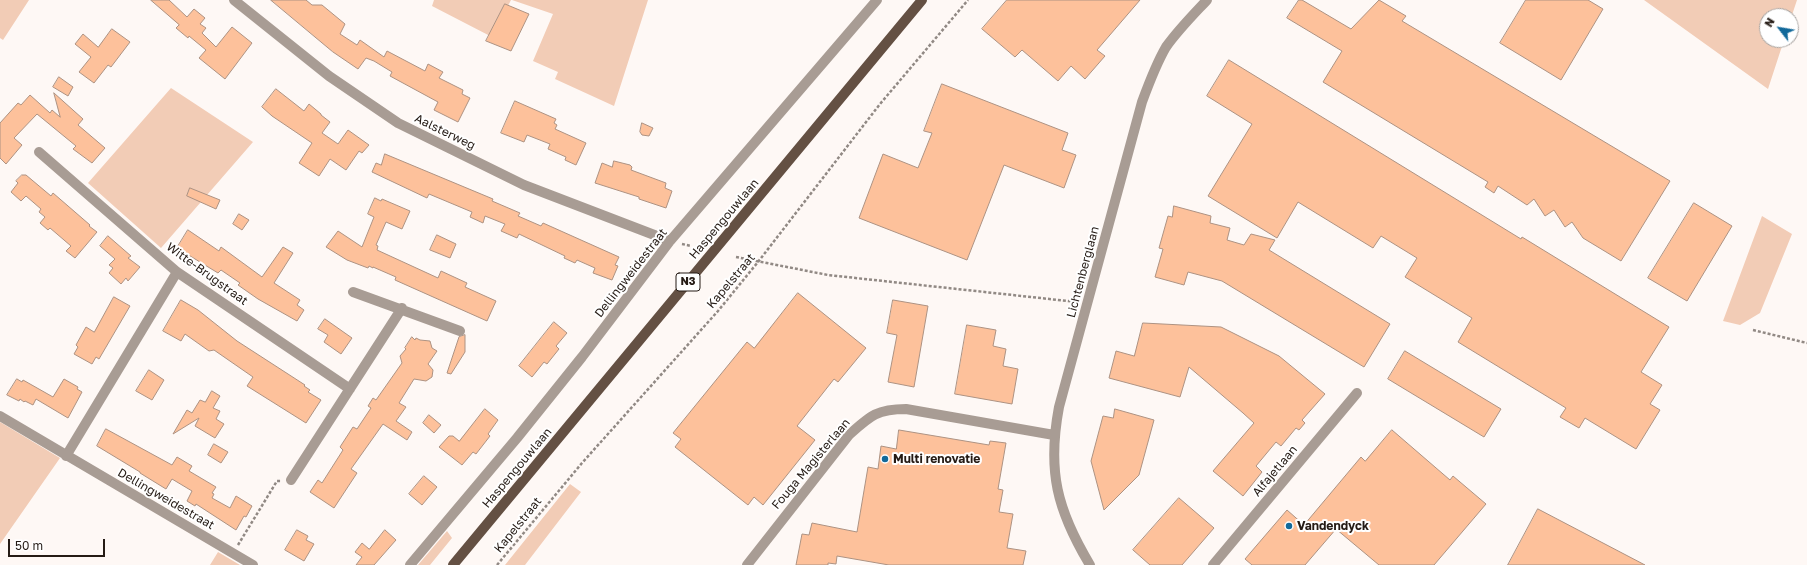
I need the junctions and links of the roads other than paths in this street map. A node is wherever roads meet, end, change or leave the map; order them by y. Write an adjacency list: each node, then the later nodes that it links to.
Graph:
1 (234, 0): 6 (street, Aalsterweg)
2 (877, 0): 6 (street, Dellingweidestraat)
3 (922, 0): 19 (main road, Haspengouwlaan / N3)
4 (1207, 0): 14 (street, Lichtenberglaan)
5 (39, 152): 7 (street, Witte-Brugstraat)
6 (670, 242): 18 (street, Dellingweidestraat)
7 (177, 272): 11 (street, Witte-Brugstraat); 15 (street)
8 (353, 292): 9 (street)
9 (402, 308): 10 (street); 11 (street)
10 (460, 331)
11 (350, 389): 16 (street)
12 (1357, 393): 22 (street, Alfajetlaan)
13 (0, 416): 15 (street, Dellingweidestraat)
14 (1054, 435): 20 (street, Fouga Magisterlaan); 21 (street, Lichtenberglaan)
15 (66, 456): 17 (street, Dellingweidestraat)
16 (291, 480)
17 (252, 565)
18 (410, 565)
19 (453, 565)
20 (747, 565)
21 (1090, 565)
22 (1213, 565)

